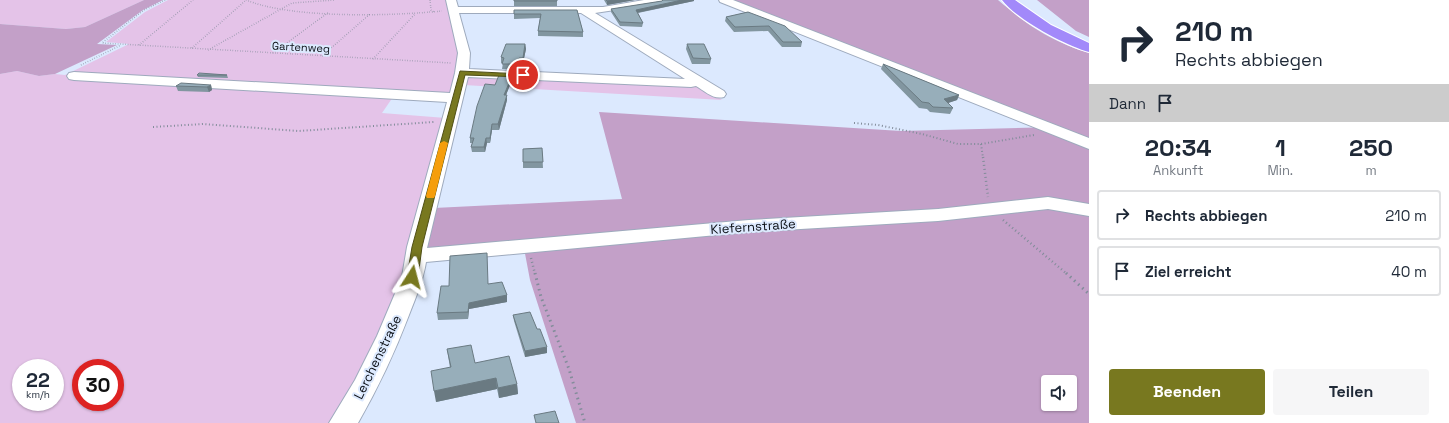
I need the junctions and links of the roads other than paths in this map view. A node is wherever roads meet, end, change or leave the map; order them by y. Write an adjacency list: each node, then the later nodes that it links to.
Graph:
1 (661, 0): 6 (street)
2 (724, 0): 14 (street)
3 (1008, 0): 8 (highway)
4 (1017, 0): 7 (highway)
5 (452, 5): 6 (street); 9 (street, Lerchenstraße)
6 (583, 10): 12 (street)
7 (1089, 44)
8 (1089, 48)
9 (463, 68): 11 (street); 13 (street, Lerchenstraße)
10 (75, 72): 13 (street)
11 (691, 83)
12 (719, 94)
13 (455, 98): 16 (street, Lerchenstraße)
14 (1089, 144)
15 (1089, 210): 16 (street, Kiefernstraße)
16 (416, 256): 17 (street, Lerchenstraße)
17 (343, 423)

